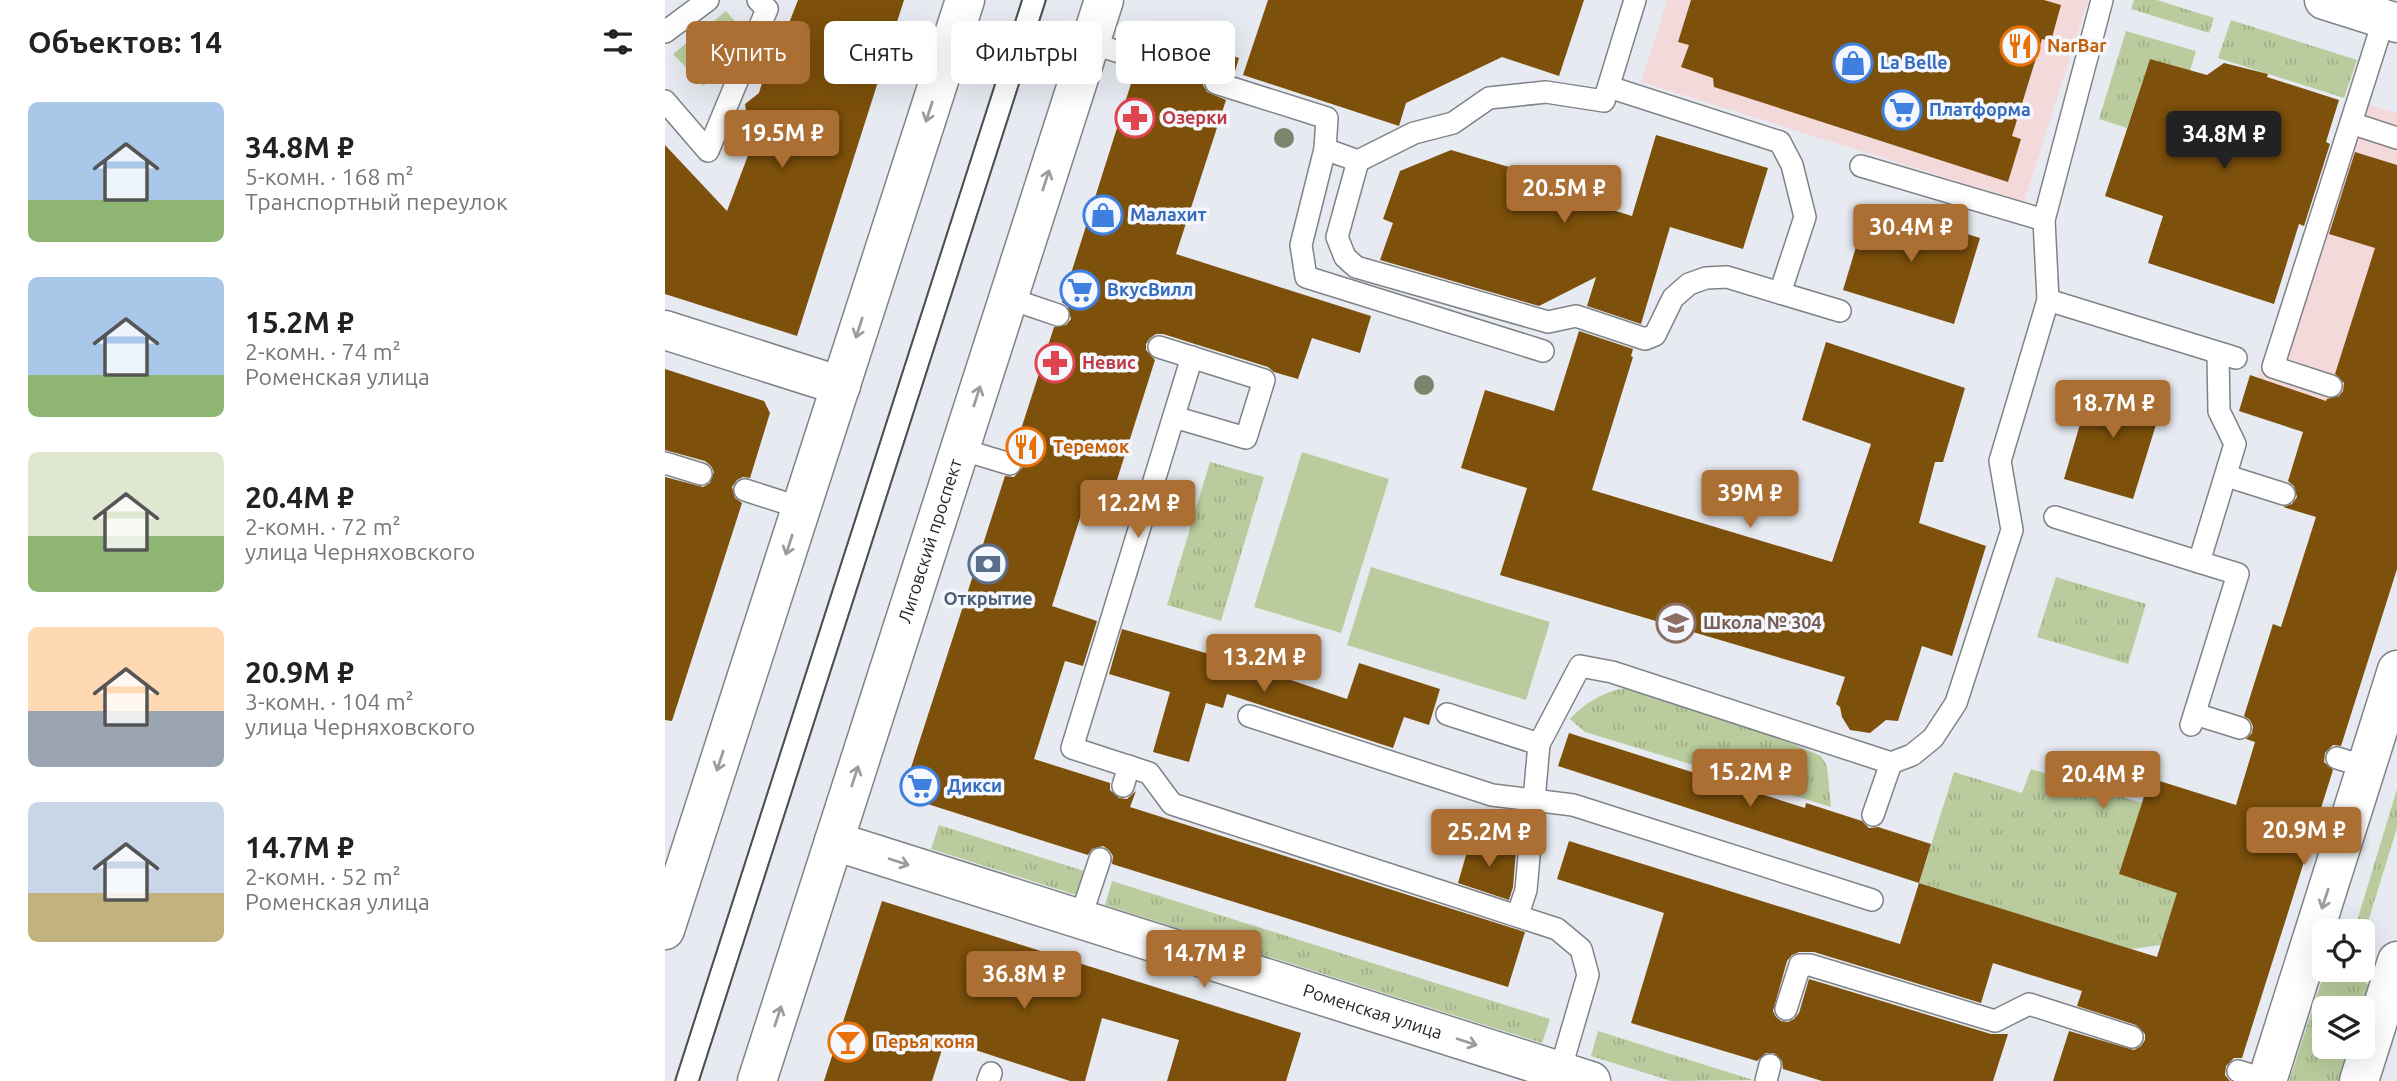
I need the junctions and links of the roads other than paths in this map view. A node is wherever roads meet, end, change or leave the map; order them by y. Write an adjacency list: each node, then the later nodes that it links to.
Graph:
1 (708, 0): 11 (lane)
2 (758, 0): 15 (lane)
3 (965, 0): 31 (main road, one-way to 31)
4 (1034, 0): 66 (lane)
5 (1104, 0): 9 (main road, Лиговский проспект)
6 (1635, 0): 14 (lane)
7 (2102, 0): 21 (lane)
8 (2324, 0): 10 (main road)
9 (1097, 21)
10 (2391, 21): 16 (lane)
11 (665, 32)
12 (1077, 84): 23 (main road, Лиговский проспект, one-way to 12)
13 (1219, 84): 18 (lane)
14 (1609, 87): 19 (lane); 22 (lane)
15 (665, 101)
16 (2351, 123): 17 (lane); 32 (lane)
17 (2397, 138)
18 (1325, 149): 19 (lane); 29 (lane)
19 (1358, 161): 22 (lane)
20 (1861, 166): 21 (lane)
21 (2045, 220): 24 (lane)
22 (1780, 293): 25 (lane)
23 (1008, 298): 26 (lane); 34 (main road, Лиговский проспект, one-way to 23)
24 (2048, 300): 38 (lane); 51 (lane)
25 (1840, 311)
26 (1058, 315)
27 (665, 330): 31 (main road)
28 (1159, 347): 30 (lane)
29 (1543, 351)
30 (1192, 357): 33 (lane); 33 (lane)
31 (841, 386): 43 (main road)
32 (2331, 386)
33 (1174, 416): 42 (lane)
34 (960, 449): 36 (lane); 54 (main road, Лиговский проспект, one-way to 34)
35 (665, 463): 37 (lane)
36 (1010, 464)
37 (701, 474)
38 (2227, 476): 40 (lane); 45 (lane)
39 (745, 490): 43 (lane)
40 (2284, 494)
41 (1112, 496): 42 (lane)
42 (1146, 507): 58 (lane)
43 (801, 508): 57 (main road, one-way to 57)
44 (2055, 517): 45 (lane)
45 (2199, 562): 49 (lane)
46 (2397, 670): 64 (main road, one-way to 64)
47 (1447, 713): 50 (lane)
48 (1249, 716): 52 (lane)
49 (2240, 728)
50 (1539, 744): 51 (lane); 52 (lane)
51 (1891, 763): 53 (lane)
52 (1534, 800): 56 (lane); 58 (lane)
53 (1873, 815)
54 (834, 841): 59 (main road, Роменская улица, one-way to 59); 67 (main road, Лиговский проспект, one-way to 54)
55 (1100, 859): 59 (lane)
56 (1872, 900)
57 (668, 914)
58 (1518, 914): 65 (lane)
59 (1080, 919): 65 (main road, Роменская улица, one-way to 65)
60 (2397, 961): 62 (main road)
61 (1786, 1009): 63 (lane)
62 (2389, 1016): 68 (main road)
63 (2132, 1037)
64 (2257, 1077)
65 (1568, 1078)
66 (687, 1081)
67 (759, 1081)
68 (2359, 1081)

